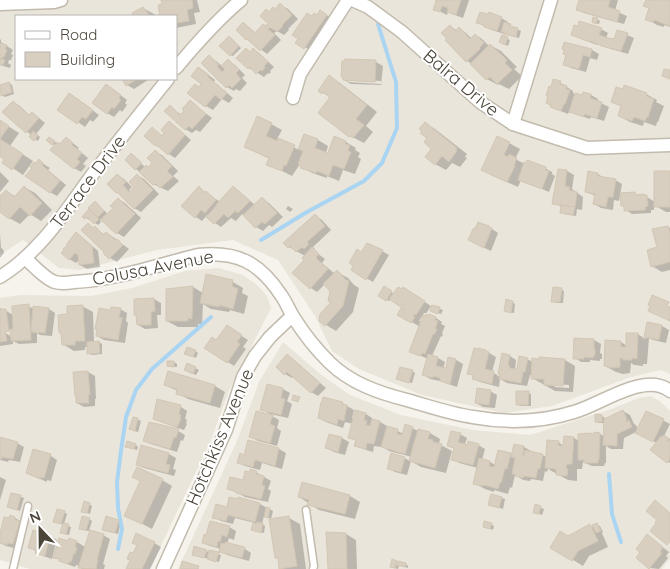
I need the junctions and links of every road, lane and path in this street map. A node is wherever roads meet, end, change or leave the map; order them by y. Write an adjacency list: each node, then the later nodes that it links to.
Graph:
1 (61, 0): 5 (street)
2 (241, 0): 6 (street)
3 (350, 0): 8 (street); 9 (street, Balra Drive)
4 (551, 0): 9 (street)
5 (0, 4)
6 (178, 66)
7 (167, 80): 11 (street, Terrace Drive)
8 (293, 98)
9 (513, 124): 10 (street, Balra Drive)
10 (670, 145)
11 (25, 258): 12 (street, Terrace Drive); 13 (street, Colusa Avenue)
12 (0, 277)
13 (292, 316): 14 (street, Colusa Avenue); 18 (street, Hotchkiss Avenue)
14 (670, 391)
15 (28, 506): 17 (lane)
16 (306, 510): 19 (lane)
17 (13, 569)
18 (163, 569)
19 (313, 569)

